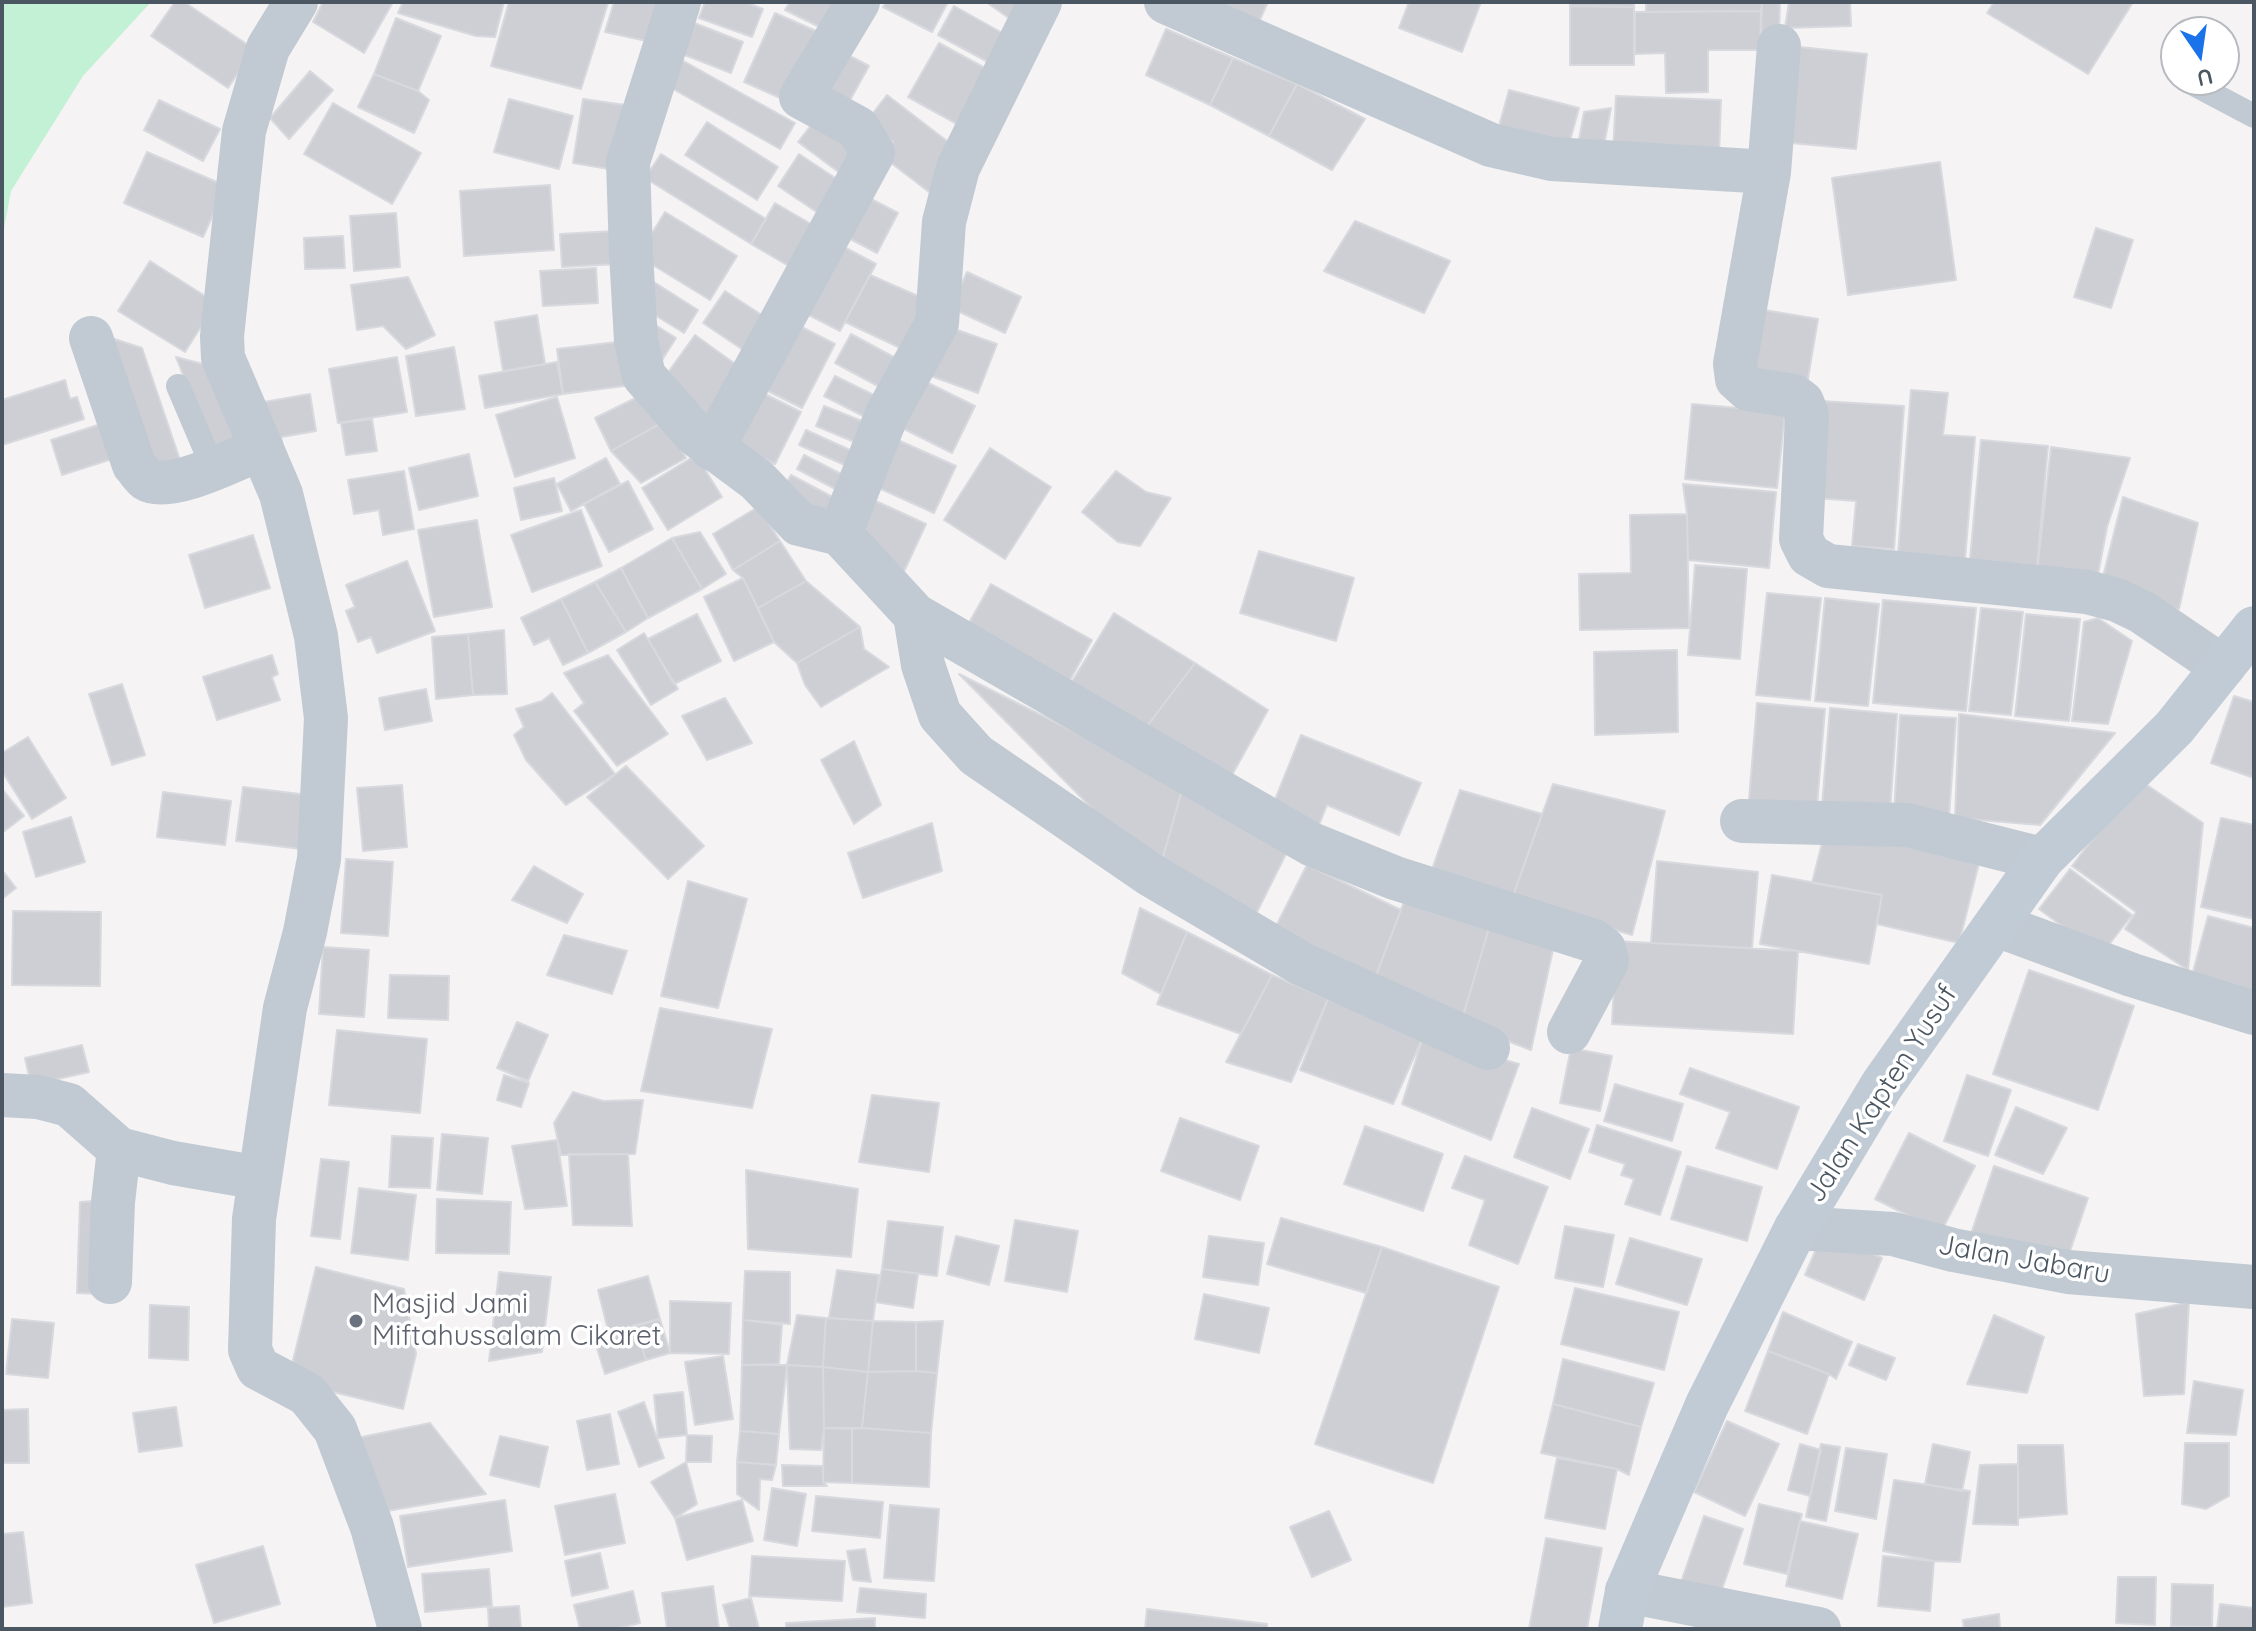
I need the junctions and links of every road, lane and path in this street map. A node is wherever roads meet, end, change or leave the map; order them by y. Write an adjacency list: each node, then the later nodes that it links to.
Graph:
1 (296, 2): 12 (street)
2 (679, 2): 13 (street)
3 (858, 2): 13 (street)
4 (1040, 2): 15 (street)
5 (1166, 2): 9 (street)
6 (1779, 46): 9 (street)
7 (2216, 96): 8 (lane)
8 (2254, 116)
9 (1769, 172): 18 (street)
10 (91, 338): 14 (street)
11 (178, 386): 14 (lane)
12 (262, 448): 14 (street); 27 (street)
13 (712, 449): 15 (street)
14 (213, 468)
15 (840, 534): 16 (street)
16 (915, 615): 23 (street); 24 (street)
17 (2254, 628): 18 (main road, Jalan Kapten Yusuf)
18 (2223, 667): 20 (main road, Jalan Kapten Yusuf)
19 (1742, 821): 20 (street)
20 (2042, 859): 21 (main road, Jalan Kapten Yusuf)
21 (1997, 925): 22 (street); 28 (main road, Jalan Kapten Yusuf)
22 (2254, 1013)
23 (1569, 1032)
24 (1488, 1048)
25 (2, 1095): 26 (street)
26 (119, 1149): 27 (street); 29 (street)
27 (260, 1178): 32 (street)
28 (1796, 1228): 30 (street, Jalan Jabaru); 31 (main road, Jalan Kapten Yusuf)
29 (110, 1282)
30 (2254, 1287)
31 (1624, 1610): 33 (street)
32 (400, 1629)
33 (1819, 1629)

